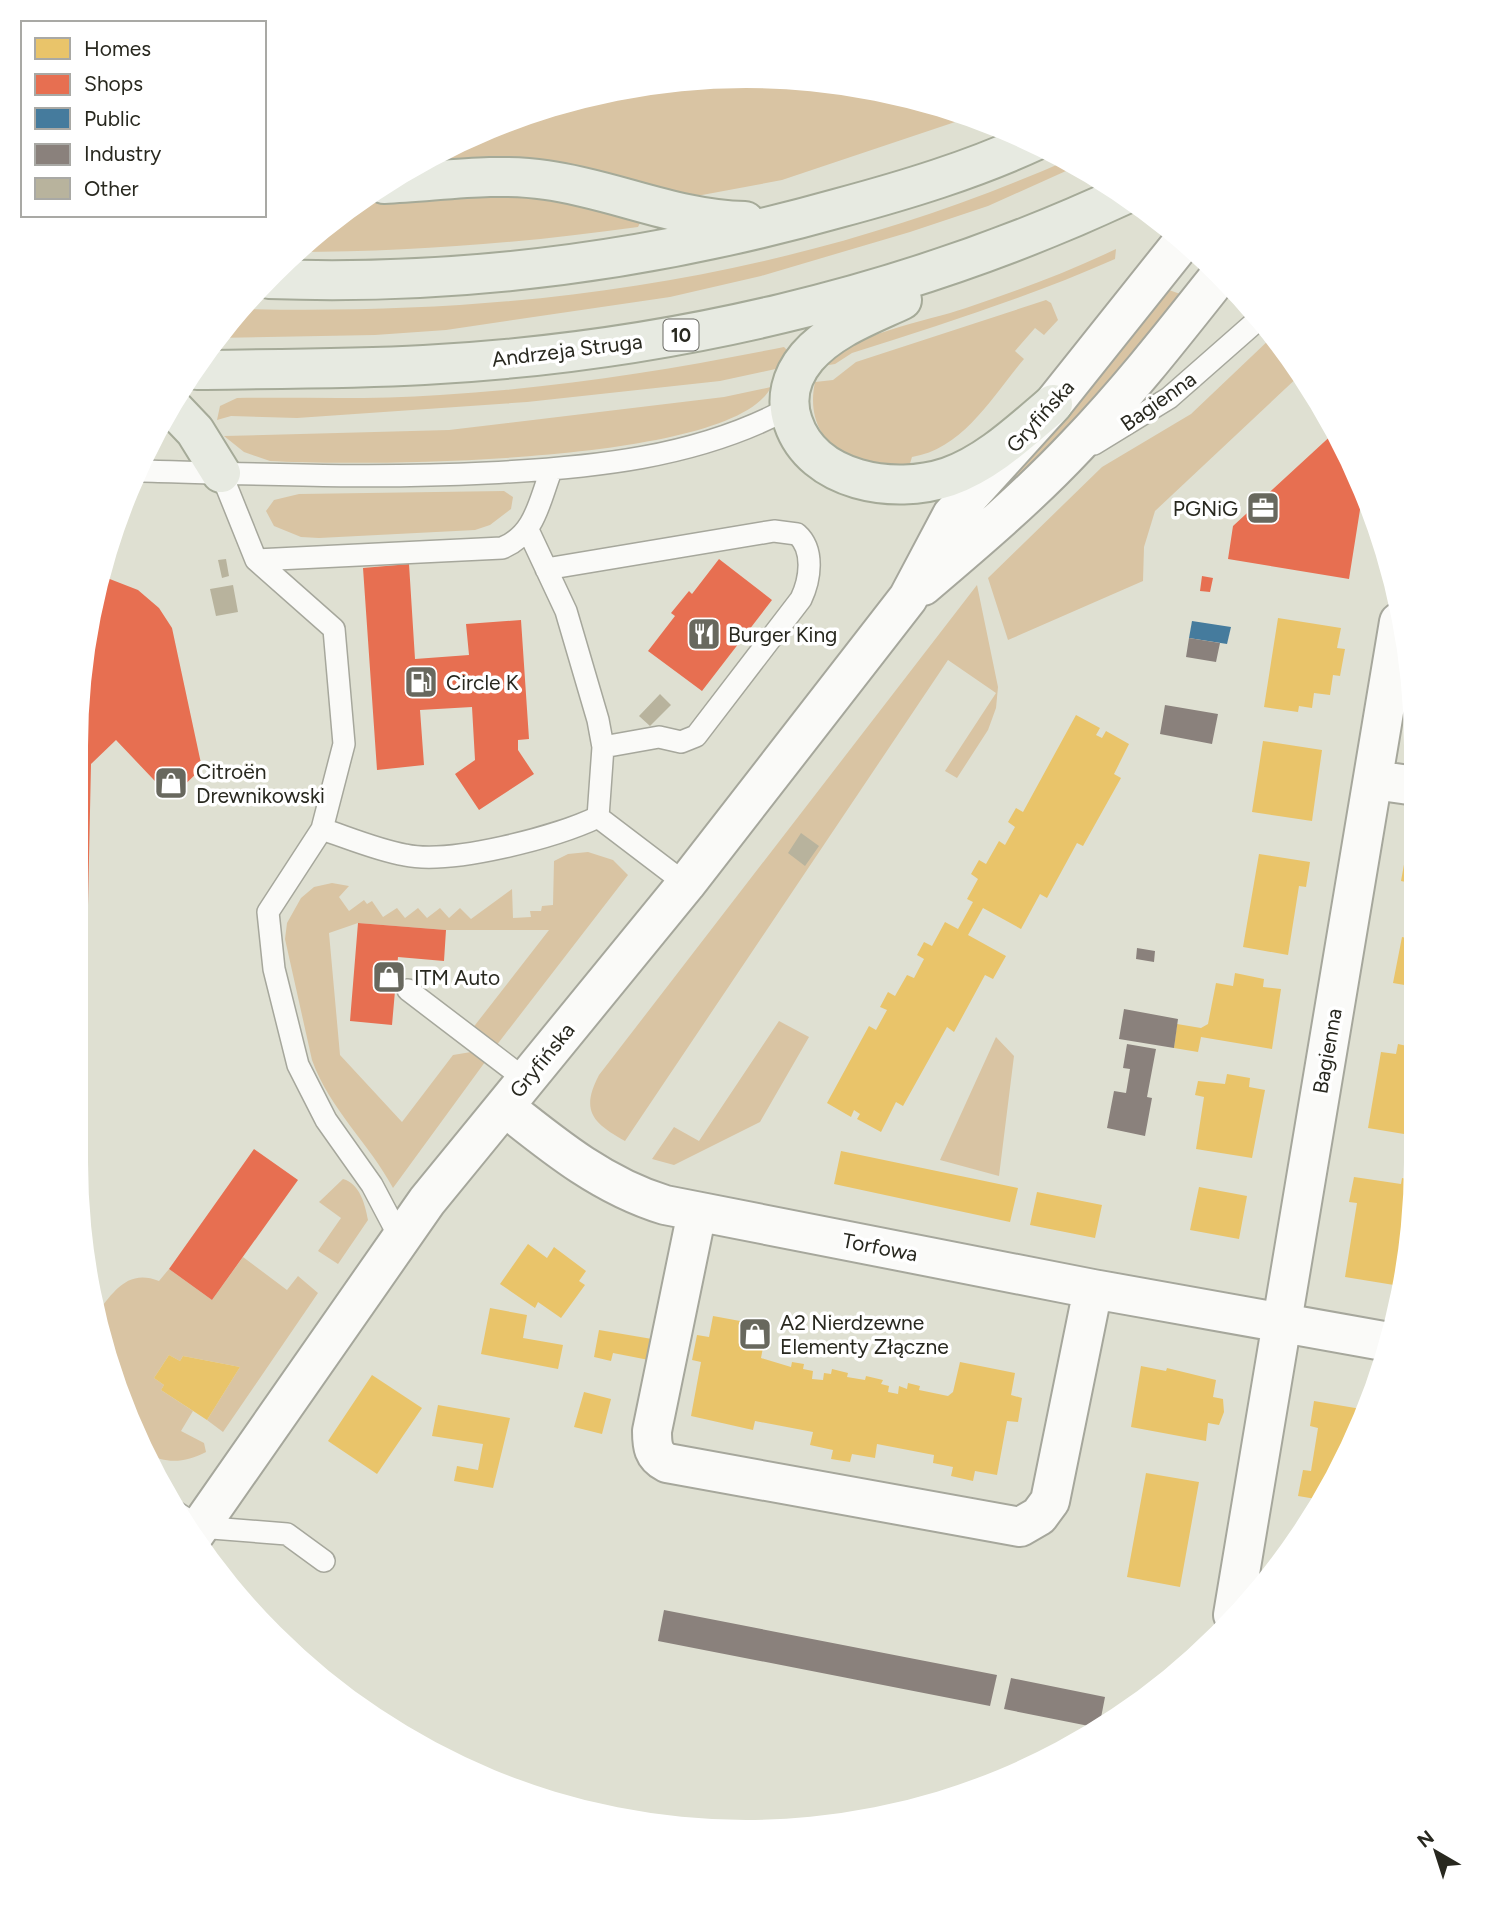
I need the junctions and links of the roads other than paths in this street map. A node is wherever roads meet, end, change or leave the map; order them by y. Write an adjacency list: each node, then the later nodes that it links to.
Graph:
1 (1019, 147): 5 (main road)
2 (405, 183): 5 (main road)
3 (1114, 200): 4 (main road, Andrzeja Struga / 10)
4 (1080, 215): 10 (main road, Andrzeja Struga / 10); 12 (main road)
5 (793, 221): 7 (main road)
6 (1177, 249): 11 (street, Gryfińska)
7 (281, 279)
8 (1214, 282): 17 (street, Gryfińska)
9 (1252, 325): 17 (lane, Bagienna)
10 (206, 370)
11 (1053, 404): 12 (main road); 21 (street, Gryfińska)
12 (789, 408): 15 (lane)
13 (178, 413): 16 (main road)
14 (148, 471): 16 (lane)
15 (551, 471): 16 (lane); 18 (lane)
16 (221, 473): 19 (lane)
17 (1048, 474): 21 (street, Gryfińska)
18 (528, 530): 19 (lane); 20 (lane)
19 (256, 560): 27 (lane)
20 (546, 569): 23 (lane); 23 (lane)
21 (908, 598): 28 (street, Gryfińska)
22 (1396, 641): 24 (street, Bagienna)
23 (603, 747): 26 (lane)
24 (1374, 780): 25 (street); 34 (street, Bagienna)
25 (1404, 784)
26 (598, 817): 27 (lane); 28 (lane)
27 (322, 829): 32 (lane)
28 (686, 884): 30 (street, Gryfińska)
29 (408, 990): 30 (lane)
30 (515, 1094): 31 (street, Torfowa); 32 (street, Gryfińska)
31 (697, 1212): 33 (street, Torfowa); 33 (street)
32 (400, 1238): 36 (street, Gryfińska)
33 (1093, 1289): 34 (street, Torfowa)
34 (1281, 1322): 35 (street); 39 (street, Bagienna)
35 (1380, 1340)
36 (193, 1520)
37 (197, 1526): 38 (lane)
38 (324, 1561)
39 (1235, 1603)

